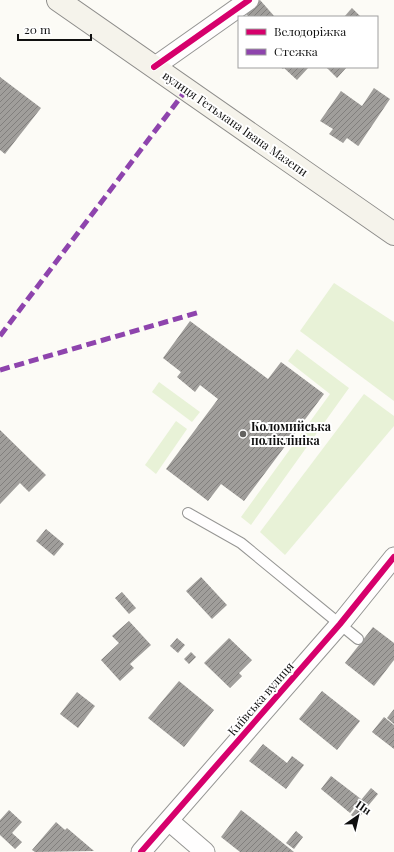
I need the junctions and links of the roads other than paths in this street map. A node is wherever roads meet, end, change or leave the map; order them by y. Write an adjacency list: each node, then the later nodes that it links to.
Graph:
1 (58, 0): 3 (main road, вулиця Гетьмана Івана Мазепи)
2 (249, 0): 3 (street)
3 (154, 67): 4 (main road, вулиця Гетьмана Івана Мазепи)
4 (394, 234)
5 (188, 513): 7 (lane)
6 (394, 557): 7 (street, Київська вулиця)
7 (340, 624): 8 (lane); 9 (street, Київська вулиця)
8 (358, 639)
9 (169, 821): 10 (street, Київська вулиця); 11 (street)
10 (141, 852)
11 (205, 852)

